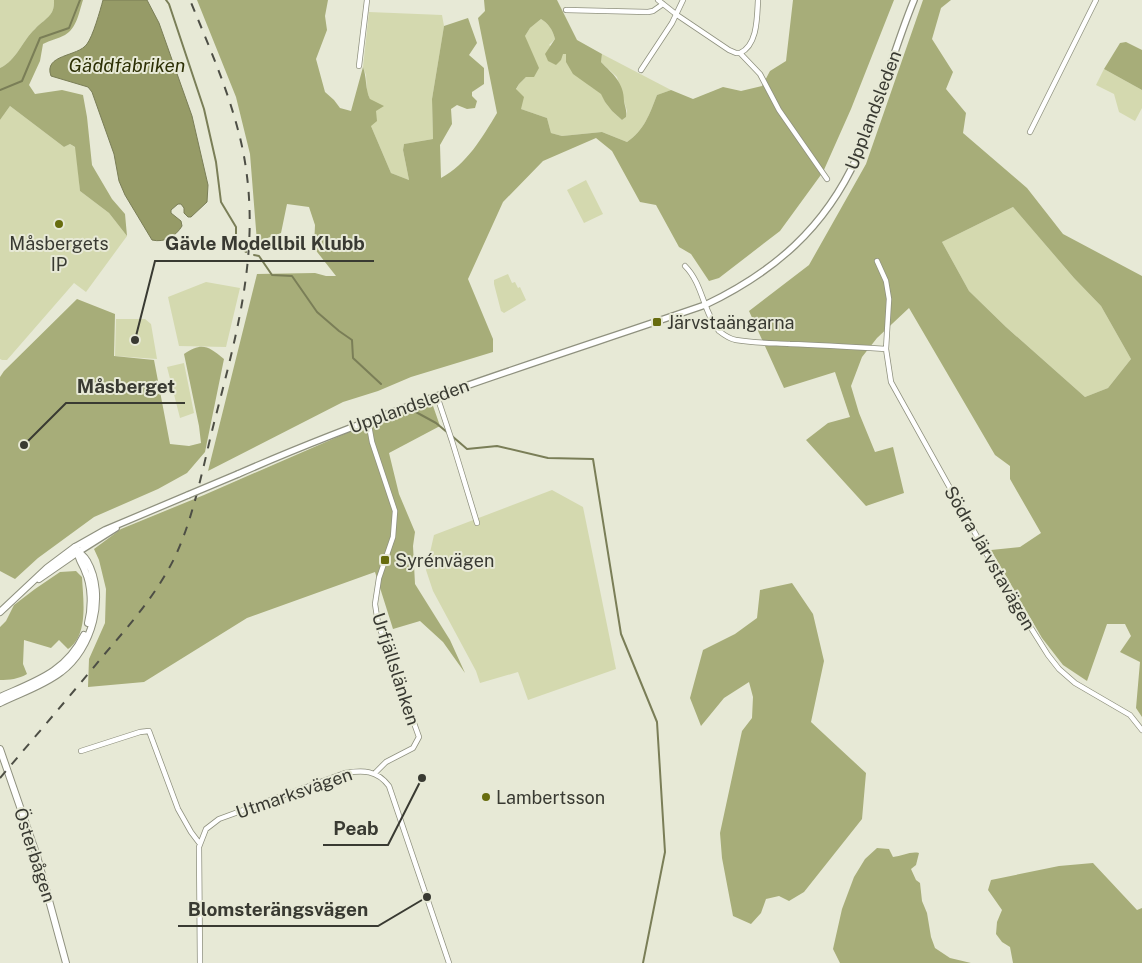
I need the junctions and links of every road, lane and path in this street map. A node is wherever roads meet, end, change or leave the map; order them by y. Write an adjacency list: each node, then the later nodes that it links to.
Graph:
1 (367, 0): 10 (street)
2 (684, 0): 8 (street)
3 (758, 0): 9 (street)
4 (914, 0): 16 (street, Upplandsleden)
5 (1096, 0): 12 (street)
6 (661, 2): 7 (street); 8 (street)
7 (566, 10)
8 (677, 15): 9 (street); 11 (street)
9 (740, 53): 13 (street)
10 (359, 66)
11 (641, 70)
12 (1030, 132)
13 (826, 179)
14 (877, 261): 17 (street, Södra Järvstavägen)
15 (685, 266): 16 (street)
16 (705, 305): 17 (street); 18 (street, Upplandsleden)
17 (886, 349): 25 (street, Södra Järvstavägen)
18 (437, 396): 19 (street, Upplandsleden); 20 (street)
19 (368, 420): 21 (street, Upplandsleden, bridge); 28 (street, Urfjällslänken)
20 (477, 523)
21 (76, 550): 22 (main road); 23 (main road); 24 (main road)
22 (0, 612)
23 (0, 697)
24 (0, 704)
25 (1142, 730)
26 (0, 749): 30 (main road, Österbågen)
27 (82, 751): 29 (street)
28 (375, 773): 29 (street, Utmarksvägen); 32 (street, Utmarksvägen)
29 (200, 844): 31 (street)
30 (66, 963)
31 (200, 963)
32 (449, 963)

